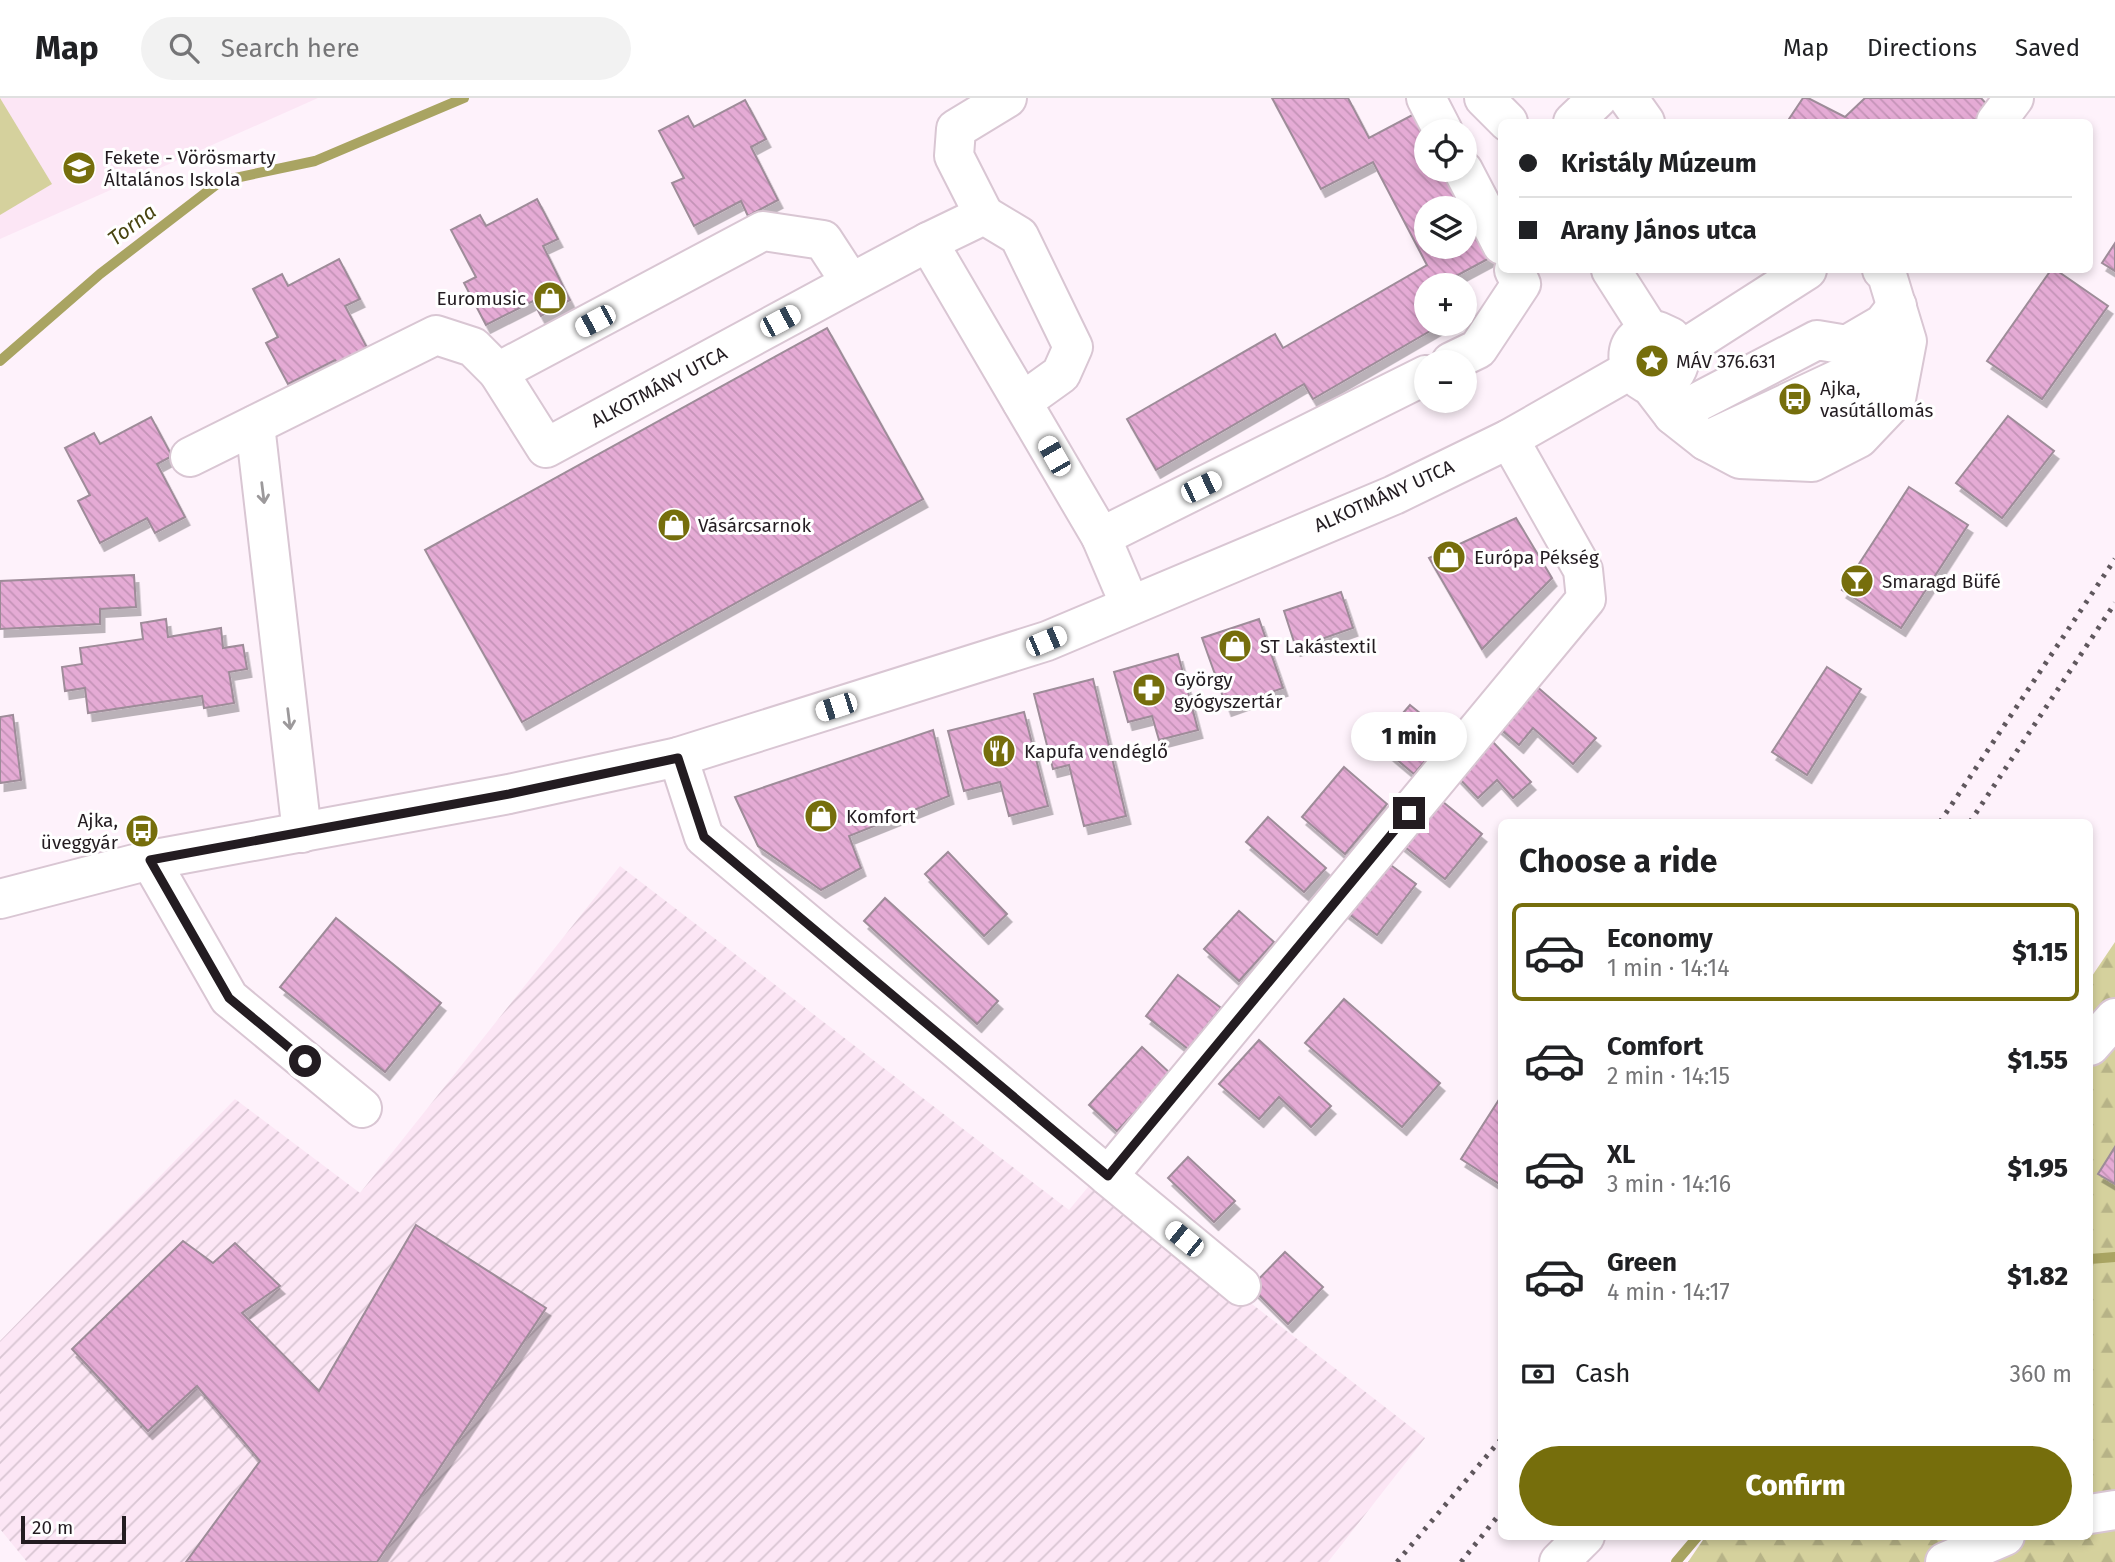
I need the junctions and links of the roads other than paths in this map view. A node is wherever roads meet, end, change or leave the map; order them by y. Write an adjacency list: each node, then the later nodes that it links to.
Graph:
1 (1007, 98): 13 (street)
2 (1426, 98): 7 (street)
3 (1485, 98): 8 (street)
4 (1598, 98): 9 (street)
5 (1628, 98): 10 (street)
6 (2014, 98): 11 (street)
7 (1437, 119)
8 (1505, 119)
9 (1576, 119)
10 (1643, 119)
11 (1998, 119)
12 (1469, 182): 14 (street)
13 (984, 215): 15 (street, ALKOTMÁNY UTCA); 27 (street)
14 (1498, 238)
15 (928, 242): 20 (street, ALKOTMÁNY UTCA); 27 (street)
16 (1613, 273): 22 (street)
17 (1801, 273): 22 (street)
18 (1885, 273): 21 (street)
19 (1517, 277): 23 (street)
20 (851, 283): 24 (street); 24 (street, ALKOTMÁNY UTCA)
21 (1902, 323): 28 (street); 31 (street); 31 (street)
22 (1666, 340): 25 (street)
23 (1476, 350)
24 (498, 372): 29 (street, ALKOTMÁNY UTCA)
25 (1640, 378): 28 (street); 30 (street, ALKOTMÁNY UTCA)
26 (1414, 381): 33 (street)
27 (1022, 402): 33 (street)
28 (1673, 415): 31 (street)
29 (255, 425): 32 (street, ALKOTMÁNY UTCA); 36 (street, one-way to 36)
30 (1509, 439): 34 (street, ALKOTMÁNY UTCA); 42 (street)
31 (1706, 441)
32 (190, 457)
33 (1101, 537): 34 (street)
34 (1130, 606): 35 (street, ALKOTMÁNY UTCA)
35 (678, 758): 36 (street, ALKOTMÁNY UTCA); 42 (street)
36 (302, 833): 37 (street, ALKOTMÁNY UTCA)
37 (150, 860): 38 (street, ALKOTMÁNY UTCA); 41 (street)
38 (0, 899)
39 (2115, 1018): 40 (street)
40 (2093, 1043)
41 (362, 1108)
42 (1108, 1176): 43 (street)
43 (1241, 1286)
44 (2115, 1510): 45 (street)
45 (2093, 1514)
46 (1581, 1540): 48 (street)
47 (1996, 1540): 49 (street)
48 (1559, 1562)
49 (1945, 1562)

